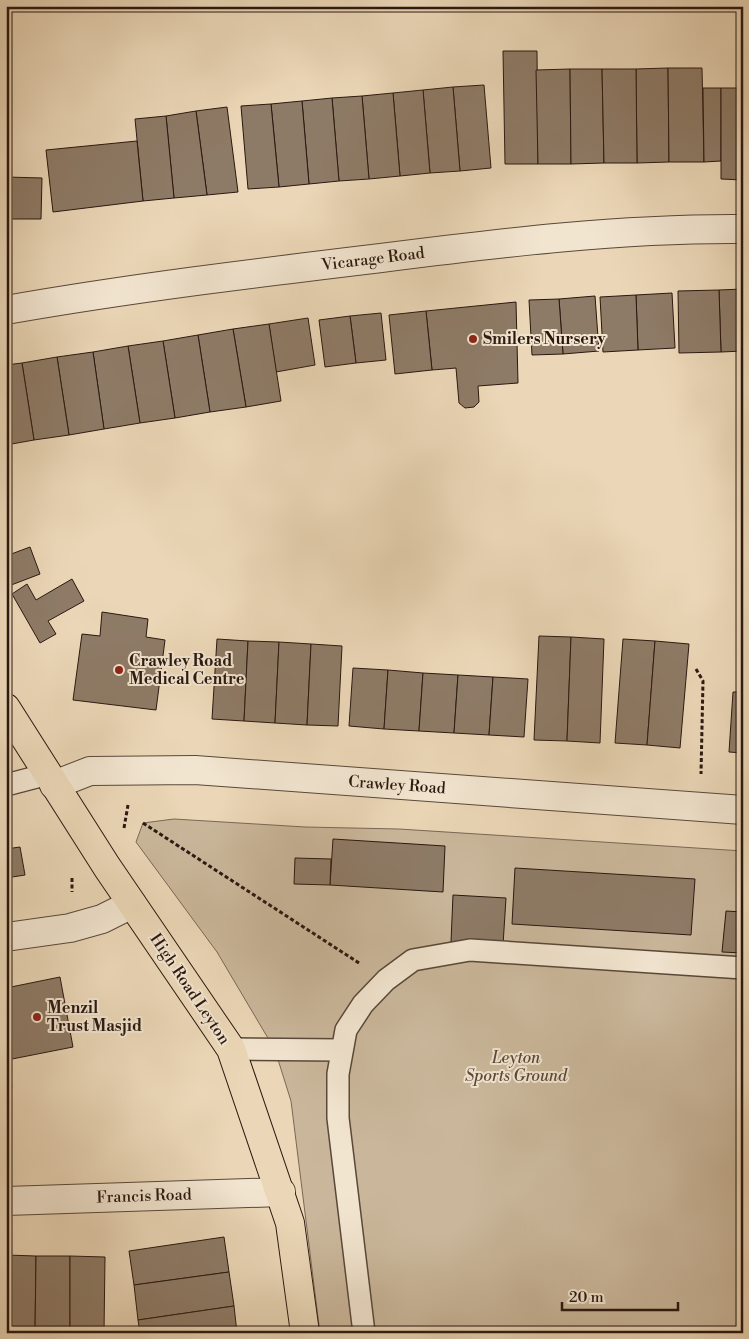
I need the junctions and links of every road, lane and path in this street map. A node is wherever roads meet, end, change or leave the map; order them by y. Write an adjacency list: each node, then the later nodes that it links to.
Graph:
1 (743, 229): 2 (street, Vicarage Road)
2 (6, 310)
3 (696, 669): 8 (path)
4 (6, 708): 5 (main road, High Road Leyton)
5 (51, 779): 6 (lane); 8 (street, Crawley Road); 12 (main road, High Road Leyton)
6 (6, 785)
7 (128, 802): 11 (path)
8 (700, 807): 9 (street, Crawley Road)
9 (743, 810)
10 (143, 823): 15 (path)
11 (122, 835)
12 (132, 904): 13 (street); 16 (main road, High Road Leyton)
13 (6, 937)
14 (743, 968): 15 (lane)
15 (386, 980): 17 (lane)
16 (231, 1049): 17 (lane); 18 (main road, High Road Leyton)
17 (340, 1050): 21 (lane)
18 (281, 1192): 19 (street, Francis Road); 20 (main road, High Road Leyton)
19 (6, 1201)
20 (305, 1333)
21 (364, 1333)

